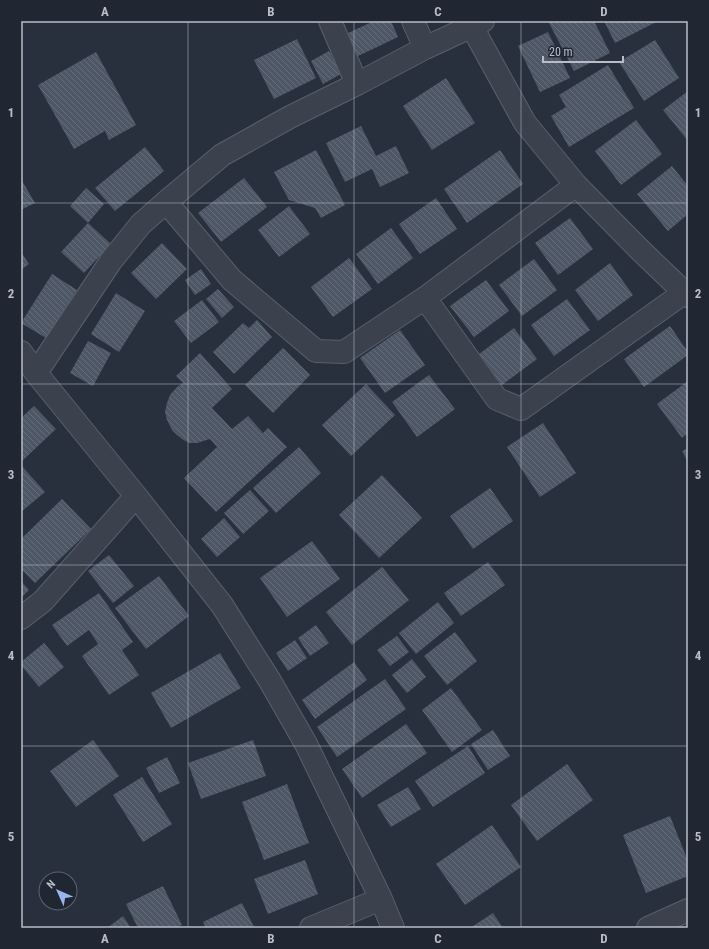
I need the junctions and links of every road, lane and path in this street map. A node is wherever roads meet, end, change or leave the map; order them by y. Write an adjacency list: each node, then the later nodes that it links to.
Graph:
1 (330, 21): 5 (street)
2 (413, 21): 4 (street)
3 (478, 24): 4 (street); 6 (street)
4 (424, 48): 5 (street)
5 (357, 84): 7 (street)
6 (576, 185): 8 (street); 9 (street)
7 (166, 202): 9 (street); 11 (street)
8 (686, 294): 9 (street)
9 (425, 298)
10 (21, 352): 11 (street)
11 (36, 373): 12 (street)
12 (136, 496): 13 (street); 14 (street)
13 (21, 618)
14 (380, 899): 16 (street); 17 (street)
15 (688, 910): 18 (street)
16 (311, 928)
17 (393, 928)
18 (648, 928)

